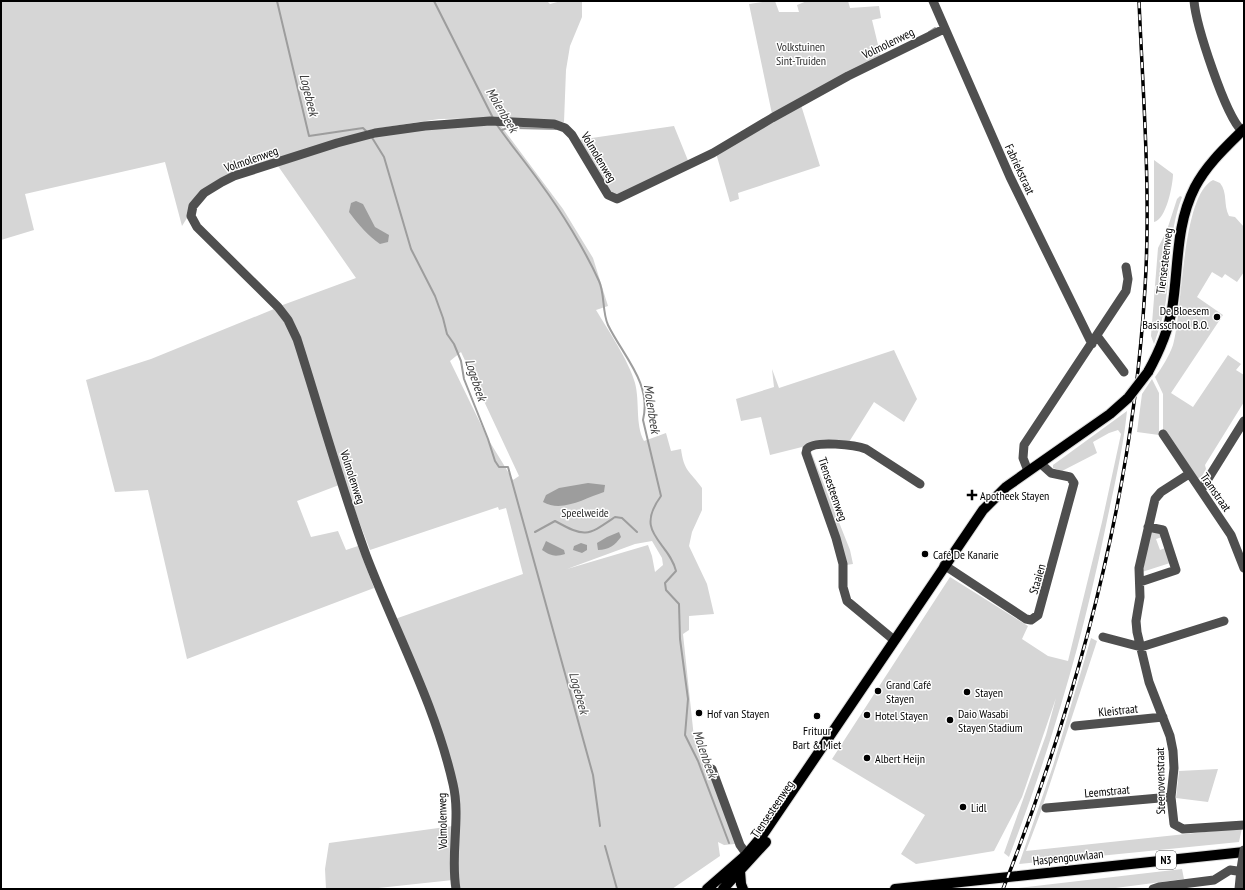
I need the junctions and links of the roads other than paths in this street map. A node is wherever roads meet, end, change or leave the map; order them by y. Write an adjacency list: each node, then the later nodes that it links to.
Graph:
1 (933, 1): 3 (street, Fabriekstraat)
2 (1194, 1): 4 (street, Tiensesteenweg)
3 (944, 28): 6 (street, Fabriekstraat); 33 (street, Volmolenweg)
4 (1243, 130): 10 (main road, Tiensesteenweg, bridge)
5 (1126, 267): 6 (street)
6 (1094, 340): 7 (street); 11 (street)
7 (1124, 372)
8 (1244, 421): 14 (street)
9 (1163, 434): 12 (street, Tramstraat)
10 (1040, 463): 11 (main road, Tiensesteenweg); 16 (street, Staaien)
11 (1028, 471): 16 (main road, Tiensesteenweg)
12 (1189, 474): 14 (street, Tramstraat); 15 (street, Steenovenstraat)
13 (920, 484): 21 (street, Tiensesteenweg)
14 (1201, 490): 17 (street, Tramstraat)
15 (1148, 527): 18 (street, Steenovenstraat); 18 (street)
16 (944, 565): 21 (main road, Tiensesteenweg)
17 (1244, 568)
18 (1140, 582): 22 (street, Steenovenstraat)
19 (1224, 621): 22 (street)
20 (1103, 637): 22 (street)
21 (894, 640): 30 (main road, Tiensesteenweg)
22 (1141, 647): 23 (street, Steenovenstraat)
23 (1163, 717): 24 (street, Kleistraat); 26 (street, Steenovenstraat)
24 (1075, 726)
25 (712, 769): 30 (street, Tiensesteenweg)
26 (1171, 797): 27 (street, Leemstraat); 28 (street, Steenovenstraat)
27 (1046, 808)
28 (1244, 825)
29 (1244, 851): 32 (street, bridge); 37 (main road, Haspengouwlaan / N3)
30 (749, 857): 31 (main road, Tiensesteenweg); 34 (main road, Tiensesteenweg)
31 (740, 871): 35 (main road, Tiensesteenweg); 36 (main road)
32 (1242, 871): 38 (street); 39 (street)
33 (456, 889)
34 (707, 889)
35 (722, 889)
36 (743, 889)
37 (895, 889)
38 (1153, 889)
39 (1239, 889)

